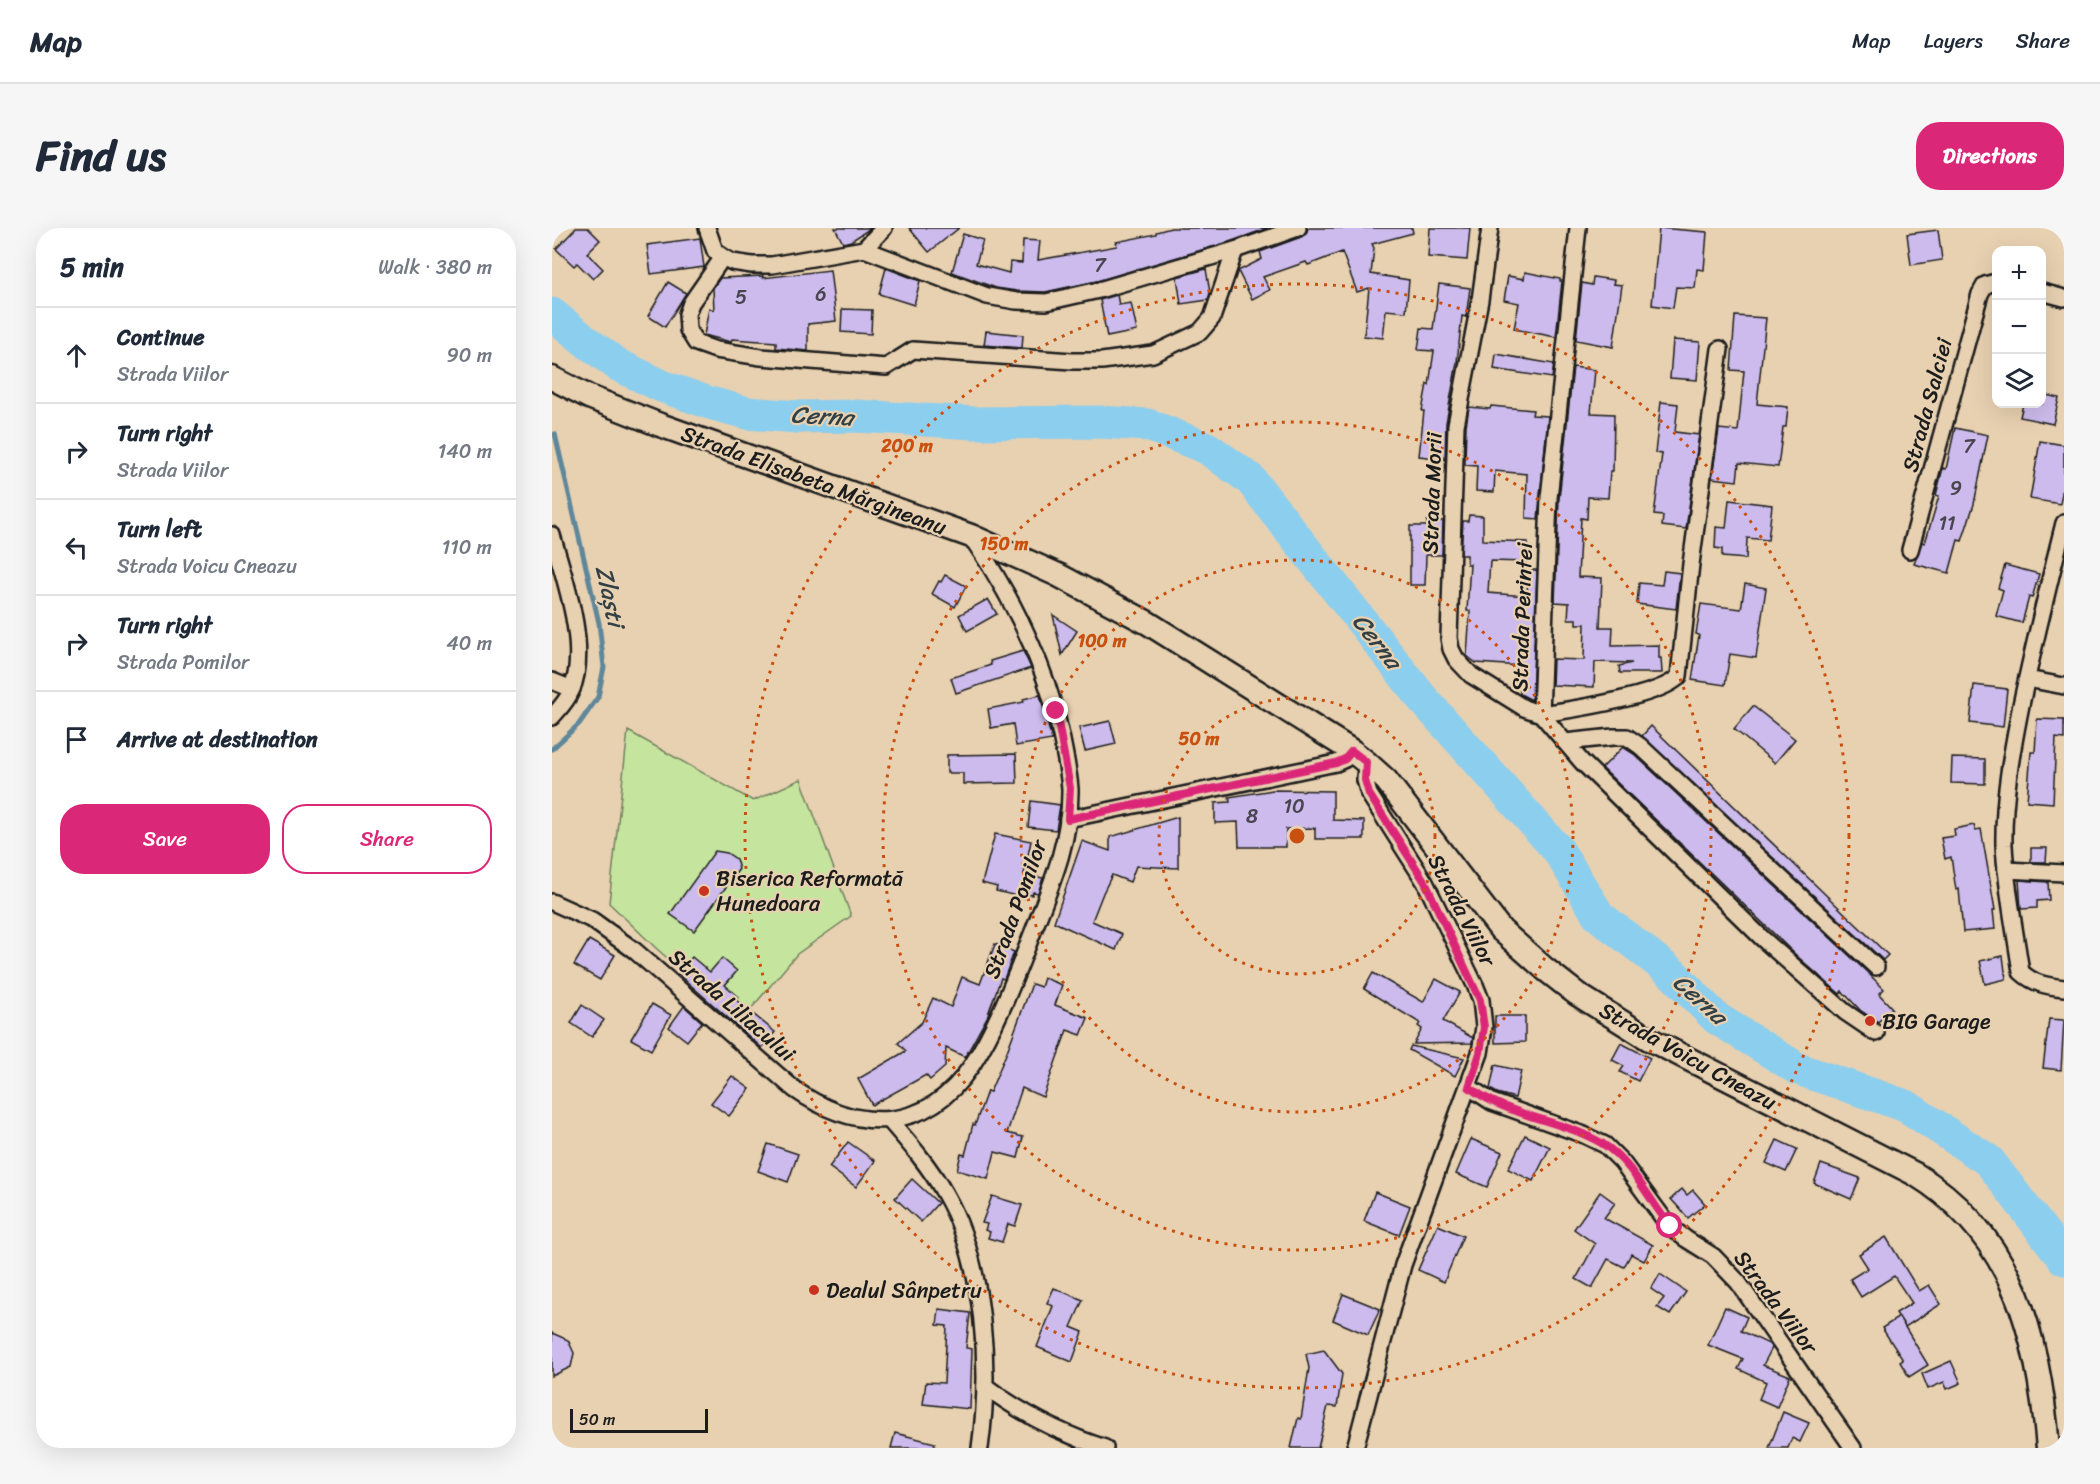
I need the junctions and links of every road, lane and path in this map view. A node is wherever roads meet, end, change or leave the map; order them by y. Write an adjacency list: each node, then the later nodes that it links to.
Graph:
1 (707, 228): 8 (street)
2 (884, 228): 6 (street)
3 (1298, 228): 7 (street)
4 (1490, 228): 22 (street, Strada Morii)
5 (1578, 228): 22 (street, Strada Perintei)
6 (864, 249): 7 (street); 8 (street)
7 (1235, 250): 8 (street)
8 (723, 257)
9 (1992, 283): 17 (street, Strada Salciei)
10 (2046, 293): 11 (street)
11 (2064, 298)
12 (1720, 349): 22 (street, Strada Perintei)
13 (552, 378): 16 (main road, Strada Elisabeta Mărgineanu)
14 (2064, 523): 18 (street)
15 (552, 535): 21 (street)
16 (971, 536): 25 (main road, Strada Elisabeta Mărgineanu); 26 (street, Strada Pomilor)
17 (1910, 550)
18 (2026, 678): 20 (street); 27 (street)
19 (552, 681): 21 (street)
20 (2064, 686)
21 (572, 689): 23 (street)
22 (1541, 714): 24 (street)
23 (552, 717)
24 (1565, 742): 30 (street); 32 (street)
25 (1359, 757): 26 (street); 33 (street, Strada Viilor); 40 (main road, Strada Voicu Cneazu)
26 (1068, 819): 34 (street, Strada Pomilor)
27 (2006, 870): 28 (street); 31 (street)
28 (2064, 873)
29 (552, 902): 34 (street, Strada Liliacului)
30 (1876, 967)
31 (2064, 988)
32 (1876, 1032)
33 (1469, 1087): 38 (street, Strada Viilor); 39 (street, Strada Viilor)
34 (890, 1121): 35 (street)
35 (985, 1386): 36 (street); 37 (street)
36 (980, 1448)
37 (1105, 1448)
38 (1355, 1448)
39 (1853, 1448)
40 (2048, 1448)

